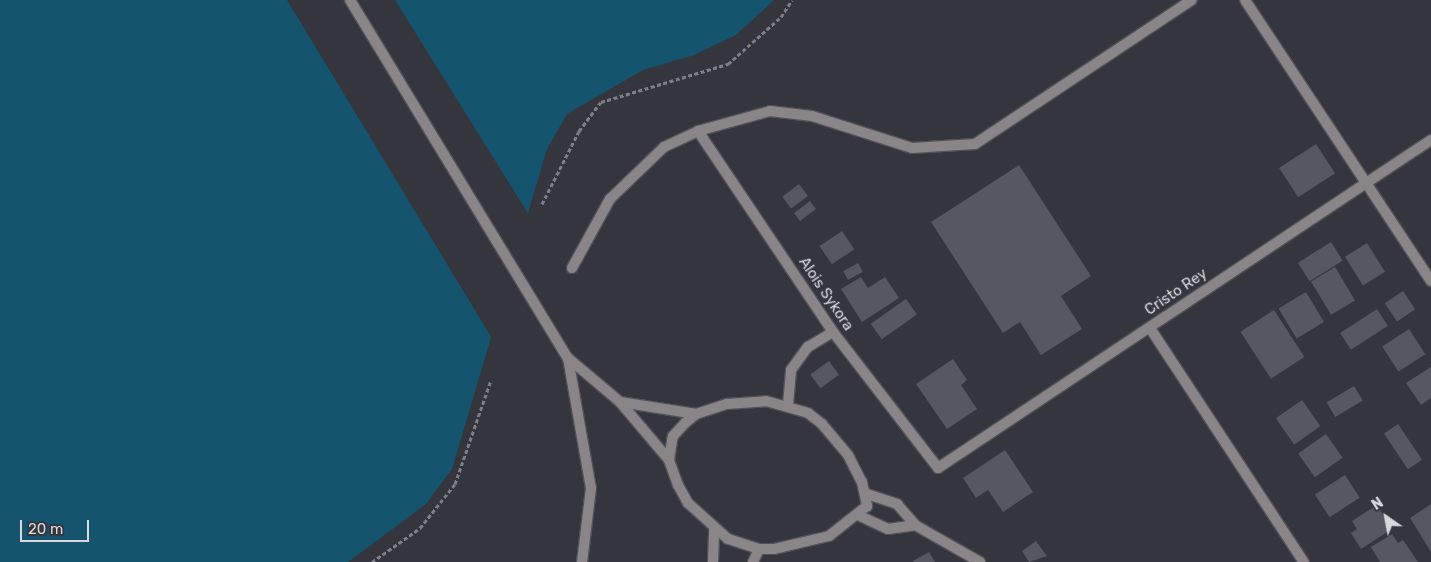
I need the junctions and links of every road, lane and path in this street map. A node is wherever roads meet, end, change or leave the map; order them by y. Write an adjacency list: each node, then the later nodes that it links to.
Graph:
1 (350, 0): 13 (street)
2 (792, 0): 8 (path)
3 (1192, 0): 5 (street)
4 (1245, 0): 7 (street)
5 (698, 131): 9 (street); 12 (street, Alois Sykora)
6 (1431, 140): 7 (street, Cristo Rey)
7 (1366, 182): 10 (street); 11 (street, Cristo Rey)
8 (542, 204)
9 (572, 268)
10 (1431, 281)
11 (1150, 328): 19 (street, Cristo Rey); 30 (street)
12 (833, 332): 16 (street); 19 (street, Alois Sykora)
13 (568, 358): 15 (street); 26 (street)
14 (491, 380): 25 (path)
15 (620, 402): 17 (street); 18 (street)
16 (788, 405): 17 (street); 20 (street)
17 (696, 414): 18 (street)
18 (669, 460): 23 (street)
19 (938, 468)
20 (866, 494): 21 (street); 22 (street)
21 (860, 516): 22 (street); 24 (street)
22 (916, 525): 29 (street)
23 (714, 528): 24 (street); 27 (street)
24 (759, 549): 28 (street)
25 (372, 562)
26 (582, 562)
27 (713, 562)
28 (753, 562)
29 (980, 562)
30 (1304, 562)

